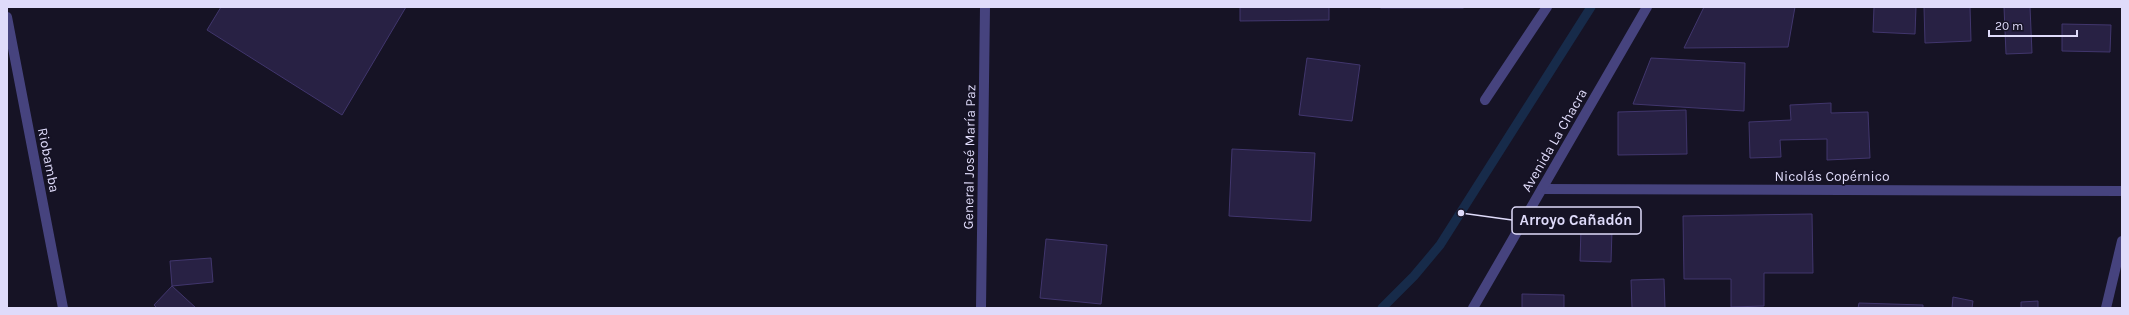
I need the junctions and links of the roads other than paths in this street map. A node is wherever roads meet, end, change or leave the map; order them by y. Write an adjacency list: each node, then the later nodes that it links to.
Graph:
1 (985, 7): 10 (street, General José María Paz)
2 (1547, 7): 5 (street)
3 (1647, 7): 6 (street, Avenida La Chacra)
4 (7, 17): 9 (street, Riobamba)
5 (1485, 100)
6 (1542, 188): 7 (street, Nicolás Copérnico); 11 (street, Avenida La Chacra)
7 (2122, 191)
8 (2122, 241): 12 (street)
9 (63, 308)
10 (981, 308)
11 (1474, 308)
12 (2106, 308)

